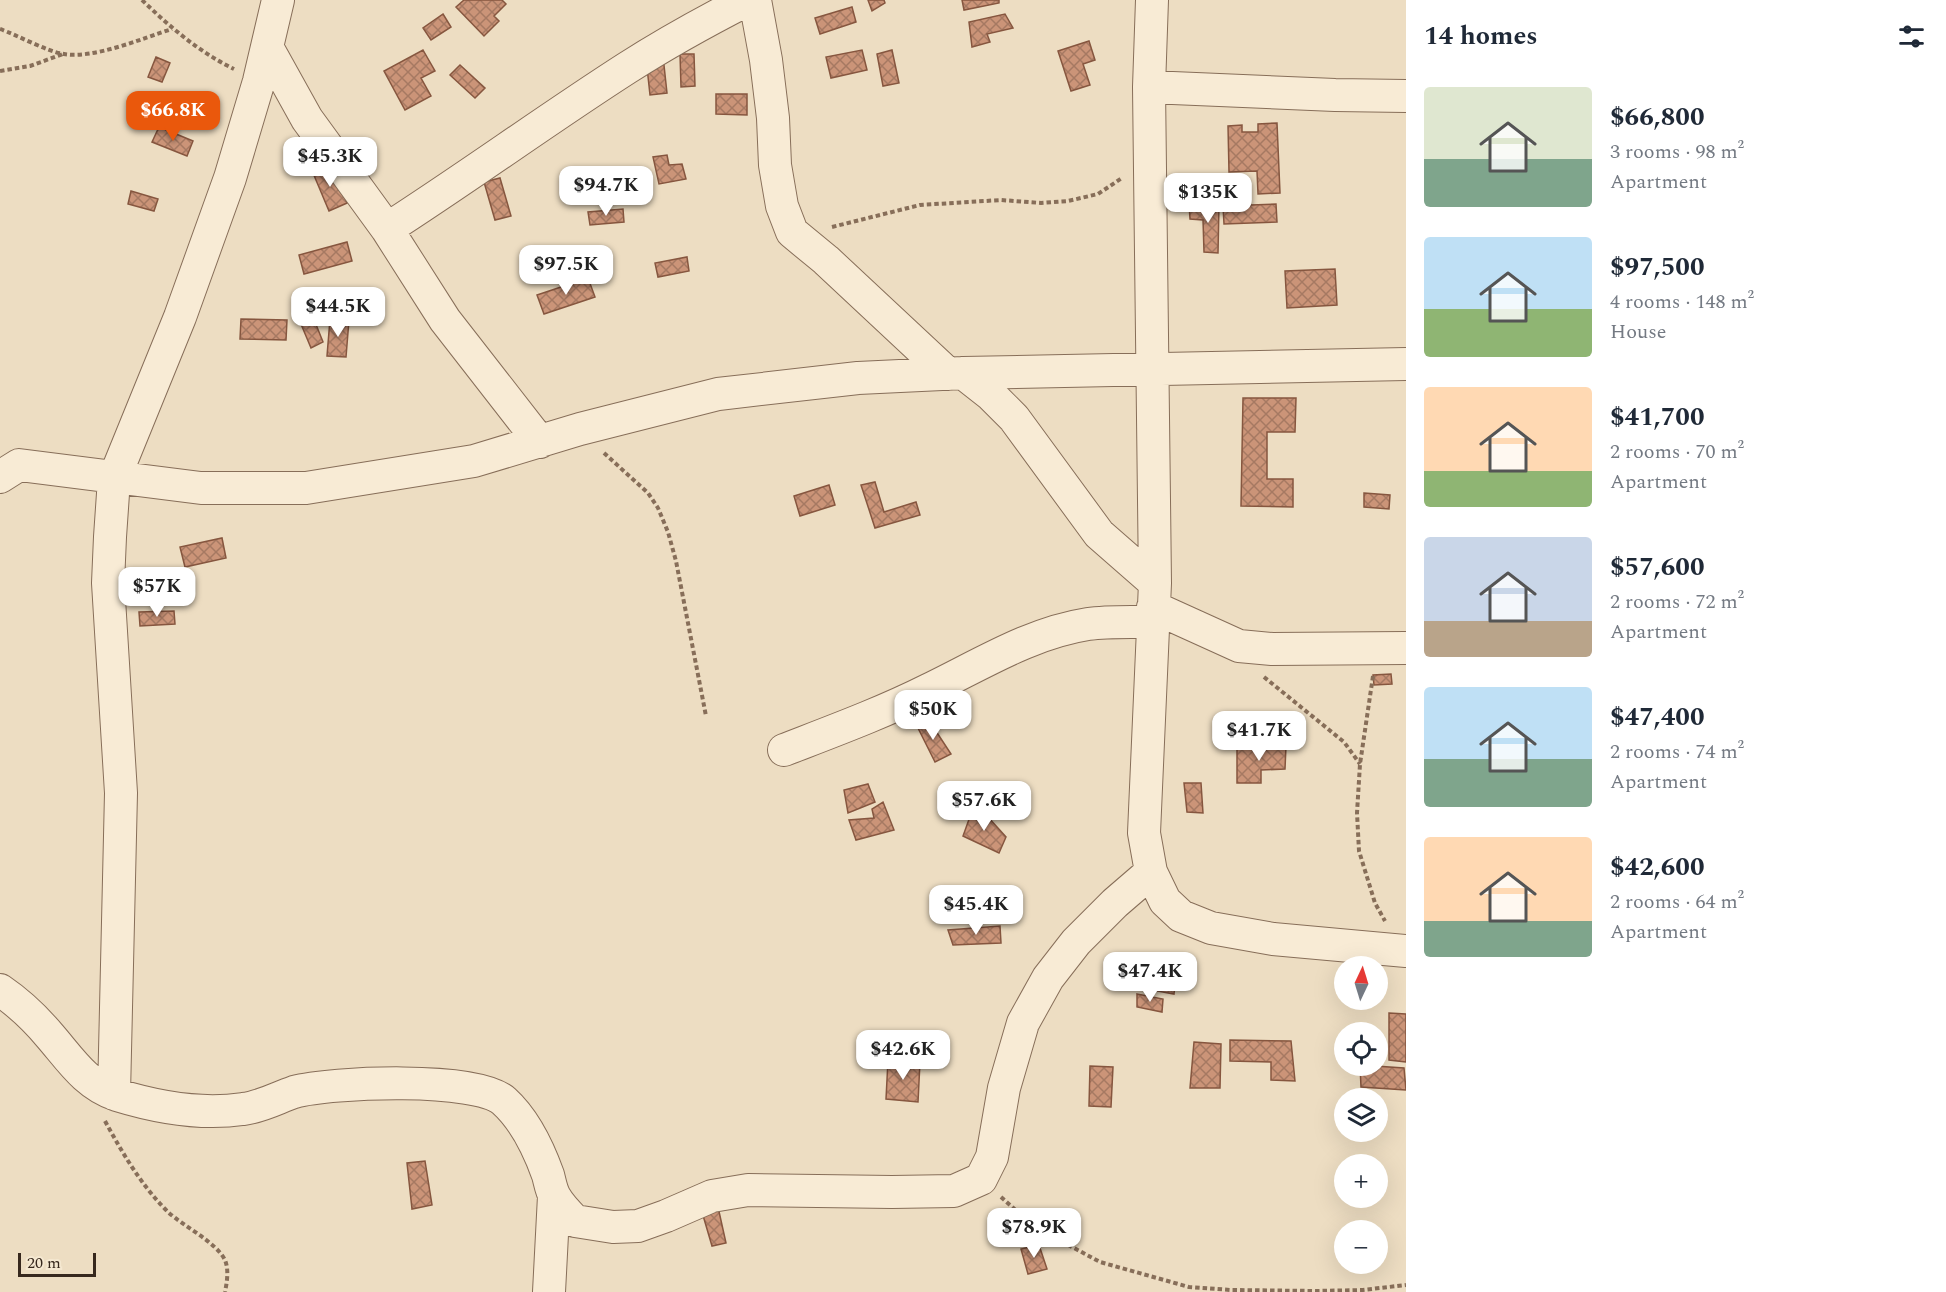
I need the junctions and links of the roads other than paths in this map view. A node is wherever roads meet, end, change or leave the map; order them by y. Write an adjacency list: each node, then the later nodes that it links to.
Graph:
1 (278, 0): 5 (street)
2 (747, 0): 8 (street)
3 (755, 0): 11 (street)
4 (1152, 0): 6 (street)
5 (267, 47): 8 (street); 14 (street)
6 (1149, 87): 7 (street); 10 (street)
7 (1406, 96)
8 (387, 229): 12 (street)
9 (1406, 364): 10 (street)
10 (1152, 369): 11 (street); 15 (street)
11 (956, 374): 12 (street); 15 (street)
12 (540, 442): 14 (street)
13 (6, 468): 14 (street)
14 (114, 478): 21 (street)
15 (1153, 604): 16 (street); 17 (street); 18 (street)
16 (1392, 648)
17 (784, 750)
18 (1151, 872): 19 (street); 22 (street)
19 (1405, 952)
20 (0, 990): 21 (street)
21 (109, 1107): 22 (street)
22 (554, 1196): 23 (street)
23 (549, 1292)

